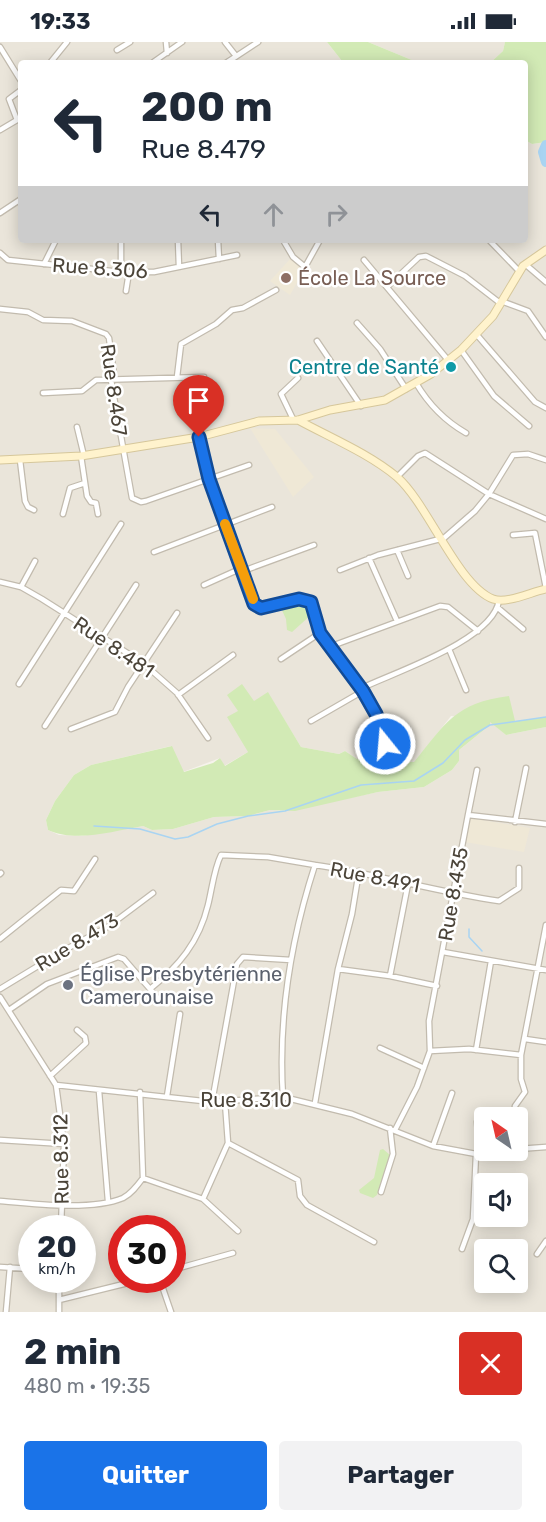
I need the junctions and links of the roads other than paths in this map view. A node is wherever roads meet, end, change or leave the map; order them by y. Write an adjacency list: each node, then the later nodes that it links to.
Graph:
1 (67, 42): 11 (street)
2 (130, 42): 8 (street)
3 (166, 42): 9 (street)
4 (182, 42): 9 (street)
5 (225, 42): 10 (street)
6 (258, 42): 10 (street)
7 (0, 47): 14 (street)
8 (117, 50)
9 (167, 53): 12 (street)
10 (236, 57): 13 (street)
11 (52, 60)
12 (156, 60)
13 (231, 60)
14 (18, 76)
15 (18, 92): 16 (street)
16 (0, 130)
17 (18, 201): 18 (street)
18 (0, 213)
19 (54, 243): 31 (street)
20 (121, 243): 35 (street)
21 (178, 243): 33 (street)
22 (219, 243): 29 (street)
23 (285, 243): 24 (street)
24 (318, 243)
25 (492, 243): 34 (street)
26 (546, 250): 32 (street)
27 (0, 253): 31 (street, Rue 8.306)
28 (237, 255): 29 (street, Rue 8.306)
29 (219, 259): 33 (street, Rue 8.306)
30 (364, 260): 38 (street)
31 (44, 264): 35 (street, Rue 8.306)
32 (525, 264): 34 (street); 37 (street)
33 (179, 267): 36 (street, Rue 8.306)
34 (519, 271): 41 (street)
35 (122, 272): 36 (street, Rue 8.306)
36 (129, 272): 40 (street)
37 (546, 282)
38 (388, 286): 41 (street); 48 (street)
39 (276, 290): 49 (street)
40 (126, 291)
41 (501, 302): 44 (street); 45 (street)
42 (0, 309): 52 (street, Rue 8.467)
43 (357, 323): 54 (street)
44 (477, 335): 47 (street); 57 (street)
45 (546, 337)
46 (317, 341): 56 (street)
47 (461, 350): 48 (street); 59 (street)
48 (448, 360): 53 (street)
49 (177, 377): 50 (street); 52 (street)
50 (204, 377)
51 (298, 378): 58 (street)
52 (111, 380): 55 (street); 63 (street, Rue 8.467)
53 (416, 383): 54 (street); 61 (street)
54 (406, 389): 56 (street)
55 (43, 393)
56 (361, 405): 58 (street)
57 (546, 408)
58 (295, 420): 62 (street); 69 (street)
59 (529, 426)
60 (77, 427): 64 (street)
61 (466, 433)
62 (199, 437): 63 (street); 70 (street)
63 (122, 449): 64 (street); 70 (street, Rue 8.467)
64 (83, 456): 66 (street); 71 (street)
65 (0, 460): 66 (street)
66 (20, 460): 74 (street)
67 (546, 460): 72 (street)
68 (249, 465): 70 (street)
69 (397, 477): 72 (street); 81 (street)
70 (209, 479): 79 (street)
71 (85, 483): 75 (street); 76 (street)
72 (489, 494): 77 (street); 81 (street)
73 (272, 507): 79 (street)
74 (34, 510)
75 (63, 514)
76 (98, 514)
77 (546, 519)
78 (121, 524): 97 (street)
79 (225, 524): 84 (street); 87 (street)
80 (513, 536): 94 (street)
81 (441, 540): 83 (street); 95 (street)
82 (314, 544): 87 (street)
83 (397, 550): 85 (street); 89 (street)
84 (154, 552)
85 (369, 558): 88 (street); 98 (street)
86 (35, 561): 93 (street)
87 (243, 570): 92 (street); 101 (street)
88 (340, 570)
89 (408, 576)
90 (0, 582): 93 (street, Rue 8.481)
91 (136, 585): 102 (street)
92 (204, 585)
93 (21, 587): 97 (street, Rue 8.481)
94 (546, 588): 95 (street)
95 (499, 604): 99 (street); 100 (street)
96 (177, 613): 107 (street)
97 (66, 614): 102 (street, Rue 8.481); 108 (street)
98 (397, 621): 100 (street); 103 (street)
99 (523, 629)
100 (478, 631): 104 (street)
101 (320, 633): 103 (street); 106 (street)
102 (103, 638): 107 (street, Rue 8.481); 113 (street)
103 (329, 647): 109 (street)
104 (449, 649): 109 (street); 110 (street)
105 (233, 655): 111 (street)
106 (281, 658)
107 (143, 663): 111 (street, Rue 8.481); 114 (street)
108 (19, 684)
109 (362, 690): 112 (street); 116 (street)
110 (466, 690)
111 (178, 695): 115 (street, Rue 8.481)
112 (311, 720)
113 (45, 726)
114 (71, 729)
115 (208, 738)
116 (385, 744)
117 (526, 768): 120 (street)
118 (477, 771): 119 (street, Rue 8.435)
119 (468, 815): 120 (street); 128 (street, Rue 8.435)
120 (515, 822): 121 (street)
121 (546, 824)
122 (96, 859): 130 (street)
123 (315, 865): 125 (street, Rue 8.491); 132 (street, Rue 8.491); 140 (street)
124 (519, 868): 128 (street, Rue 8.491)
125 (359, 871): 126 (street, Rue 8.491); 134 (street)
126 (408, 884): 128 (street, Rue 8.491); 137 (street)
127 (153, 893): 139 (street, Rue 8.473)
128 (454, 893): 131 (street, Rue 8.435)
129 (546, 925): 135 (street)
130 (0, 939)
131 (443, 952): 133 (street); 138 (street, Rue 8.435)
132 (291, 960): 159 (street, Rue 8.491); 160 (street)
133 (491, 961): 135 (street); 149 (street)
134 (338, 969): 137 (street); 162 (street)
135 (538, 970): 136 (street); 146 (street)
136 (546, 970)
137 (390, 976): 138 (street)
138 (437, 986): 150 (street, Rue 8.435)
139 (0, 989)
140 (150, 989): 142 (street); 143 (street)
141 (0, 997): 143 (street, Rue 8.312)
142 (162, 1003)
143 (9, 1010): 153 (street, Rue 8.312)
144 (180, 1014): 158 (street)
145 (77, 1030): 153 (street)
146 (525, 1039): 147 (street); 151 (street)
147 (546, 1042)
148 (380, 1048): 152 (street)
149 (476, 1050): 150 (street); 151 (street)
150 (430, 1051): 152 (street, Rue 8.435)
151 (520, 1055): 163 (street)
152 (424, 1068): 164 (street, Rue 8.435)
153 (51, 1076): 154 (street, Rue 8.312)
154 (56, 1085): 155 (street, Rue 8.310); 167 (street, Rue 8.312)
155 (99, 1091): 156 (street, Rue 8.310); 177 (street)
156 (140, 1092): 158 (street, Rue 8.310); 173 (street)
157 (452, 1093): 168 (street)
158 (167, 1096): 160 (street, Rue 8.310)
159 (284, 1097): 161 (street, Rue 8.310); 162 (street, Rue 8.310)
160 (212, 1102): 161 (street, Rue 8.310)
161 (225, 1102): 166 (street)
162 (315, 1103): 164 (street, Rue 8.310)
163 (515, 1107)
164 (392, 1129): 168 (street, Rue 8.310); 174 (street)
165 (0, 1140): 167 (street)
166 (228, 1143): 175 (street); 182 (street)
167 (64, 1144): 178 (street, Rue 8.312)
168 (433, 1146): 171 (street, Rue 8.310)
169 (546, 1148): 170 (street)
170 (528, 1149)
171 (474, 1153)
172 (477, 1161): 183 (street)
173 (143, 1179): 175 (street); 177 (street)
174 (381, 1192)
175 (203, 1198): 180 (street)
176 (0, 1201): 178 (street)
177 (108, 1201): 178 (street)
178 (62, 1206): 179 (street, Rue 8.312)
179 (62, 1215)
180 (238, 1231)
181 (546, 1241): 185 (street)
182 (374, 1242)
183 (462, 1250)
184 (233, 1254): 186 (street)
185 (537, 1254)
186 (186, 1266)
187 (0, 1267): 188 (street)
188 (10, 1267): 189 (street); 194 (street)
189 (18, 1268)
190 (108, 1288): 193 (street)
191 (59, 1293): 193 (street)
192 (164, 1293): 196 (street)
193 (59, 1300): 195 (street)
194 (6, 1312)
195 (59, 1312)
196 (171, 1312)

